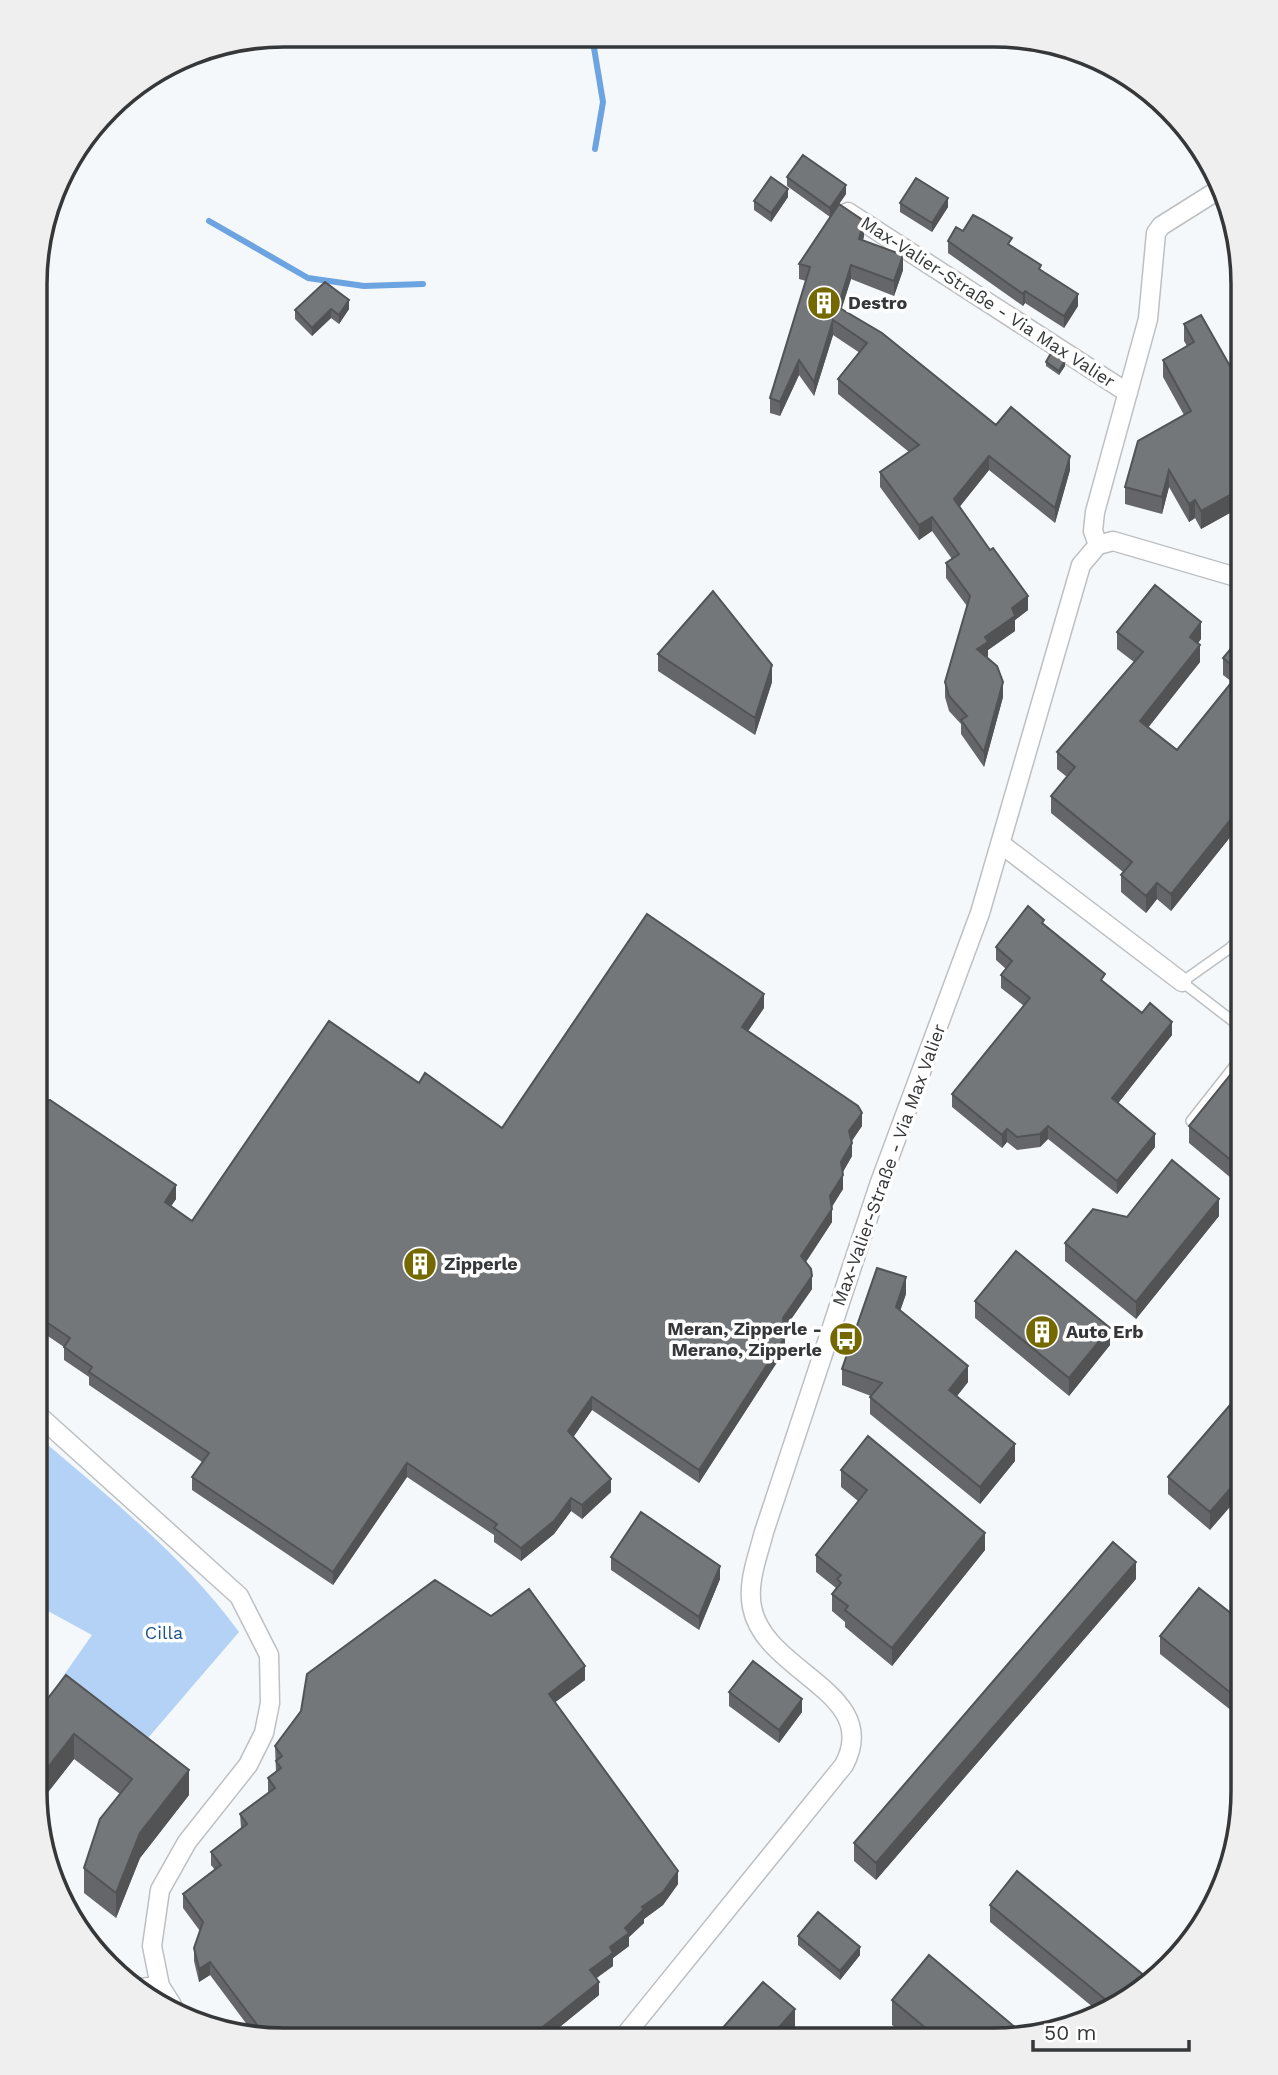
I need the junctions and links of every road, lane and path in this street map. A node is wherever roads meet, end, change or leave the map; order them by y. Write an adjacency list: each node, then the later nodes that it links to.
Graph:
1 (1213, 193): 3 (street, Max-Valier-Straße - Via Max Valier)
2 (848, 212): 3 (street, Max-Valier-Straße - Via Max Valier)
3 (1128, 393): 4 (street, Max-Valier-Straße - Via Max Valier)
4 (1098, 545): 5 (street); 6 (street, Max-Valier-Straße - Via Max Valier)
5 (1231, 575)
6 (1001, 844): 8 (street); 16 (street, Max-Valier-Straße - Via Max Valier)
7 (1231, 947): 8 (lane)
8 (1182, 982): 9 (lane)
9 (1231, 1019)
10 (1230, 1071): 11 (lane)
11 (1191, 1121)
12 (47, 1423): 13 (street)
13 (160, 1986): 14 (street); 15 (street)
14 (152, 1987)
15 (166, 1996)
16 (631, 2028)

